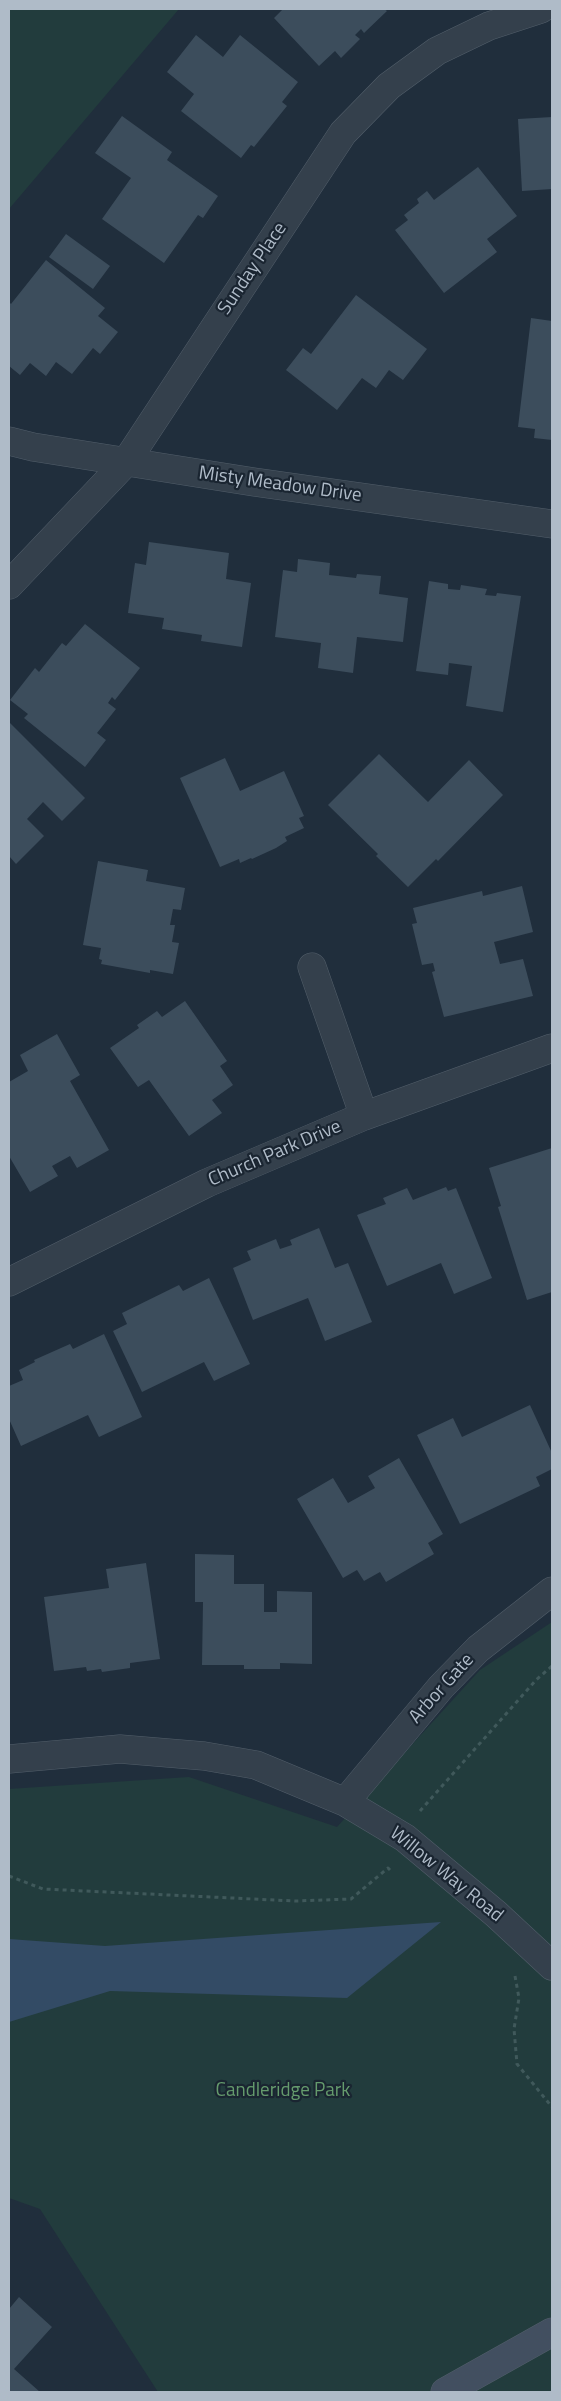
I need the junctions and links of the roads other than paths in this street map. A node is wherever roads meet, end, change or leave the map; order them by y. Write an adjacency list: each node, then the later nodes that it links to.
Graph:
1 (541, 9): 3 (street, Sunday Place)
2 (9, 441): 3 (street, Misty Meadow Drive)
3 (126, 462): 4 (street, Misty Meadow Drive); 5 (street, Sunday Place)
4 (552, 524)
5 (9, 585)
6 (312, 967): 8 (street)
7 (552, 1048): 8 (street, Church Park Drive)
8 (364, 1116): 9 (street, Church Park Drive)
9 (9, 1282)
10 (552, 1591): 12 (street, Arbor Gate)
11 (9, 1759): 12 (street, Willow Way Road)
12 (345, 1802): 13 (street, Willow Way Road)
13 (552, 1966)
14 (552, 2332): 15 (street)
15 (445, 2392)

